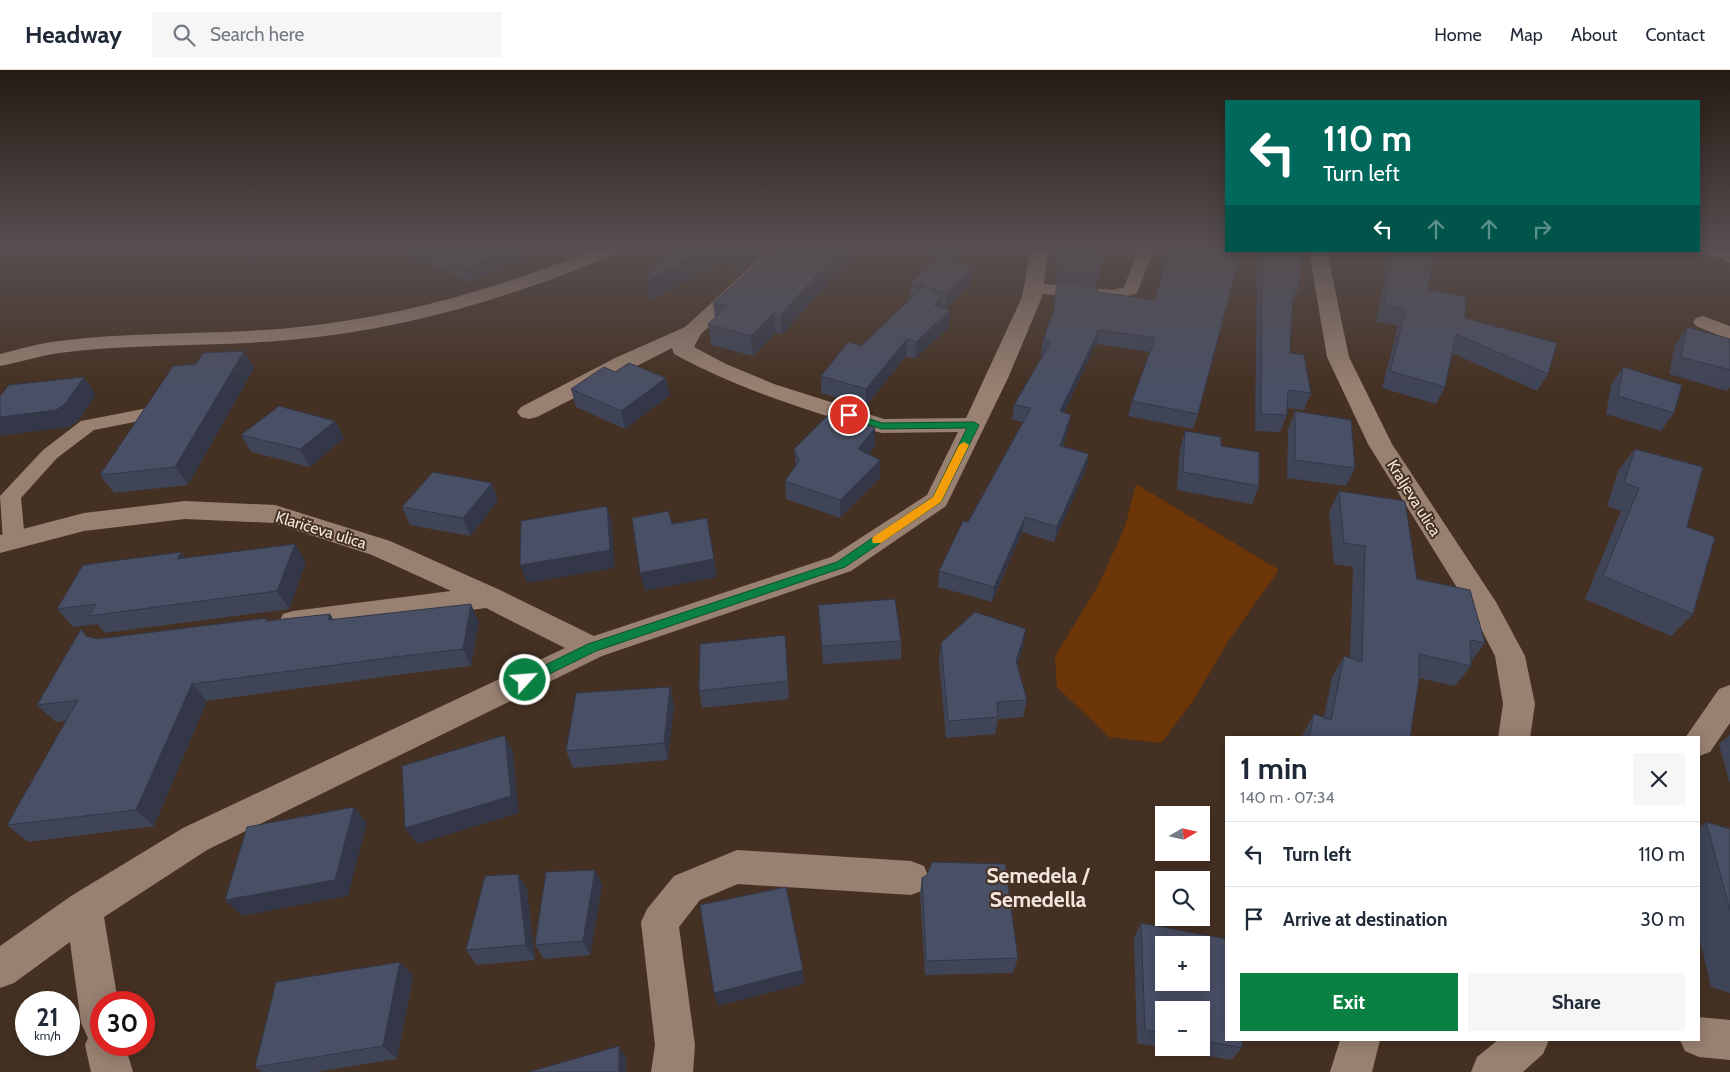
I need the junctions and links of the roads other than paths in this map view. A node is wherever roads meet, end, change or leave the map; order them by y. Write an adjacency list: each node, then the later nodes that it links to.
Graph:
1 (489, 295): 8 (street)
2 (733, 295): 6 (street)
3 (1032, 295): 11 (street)
4 (1325, 295): 17 (street, Kraljeva ulica)
5 (1702, 322): 7 (street)
6 (692, 331): 9 (street); 11 (street)
7 (1730, 334)
8 (0, 360)
9 (529, 412)
10 (153, 413): 12 (lane)
11 (974, 425): 15 (street)
12 (7, 542): 13 (street, Klaričeva ulica)
13 (490, 597): 14 (street); 15 (street, Klaričeva ulica)
14 (272, 624)
15 (592, 648): 20 (street)
16 (1730, 698): 18 (street)
17 (1514, 736)
18 (1700, 741)
19 (911, 878): 29 (street)
20 (84, 909): 21 (street); 22 (street)
21 (0, 969)
22 (96, 991)
23 (1700, 1037): 24 (street)
24 (1730, 1040)
25 (1360, 1041): 30 (street)
26 (1528, 1041): 31 (street)
27 (108, 1056): 28 (street)
28 (112, 1072)
29 (672, 1072)
30 (1351, 1072)
31 (1492, 1072)

